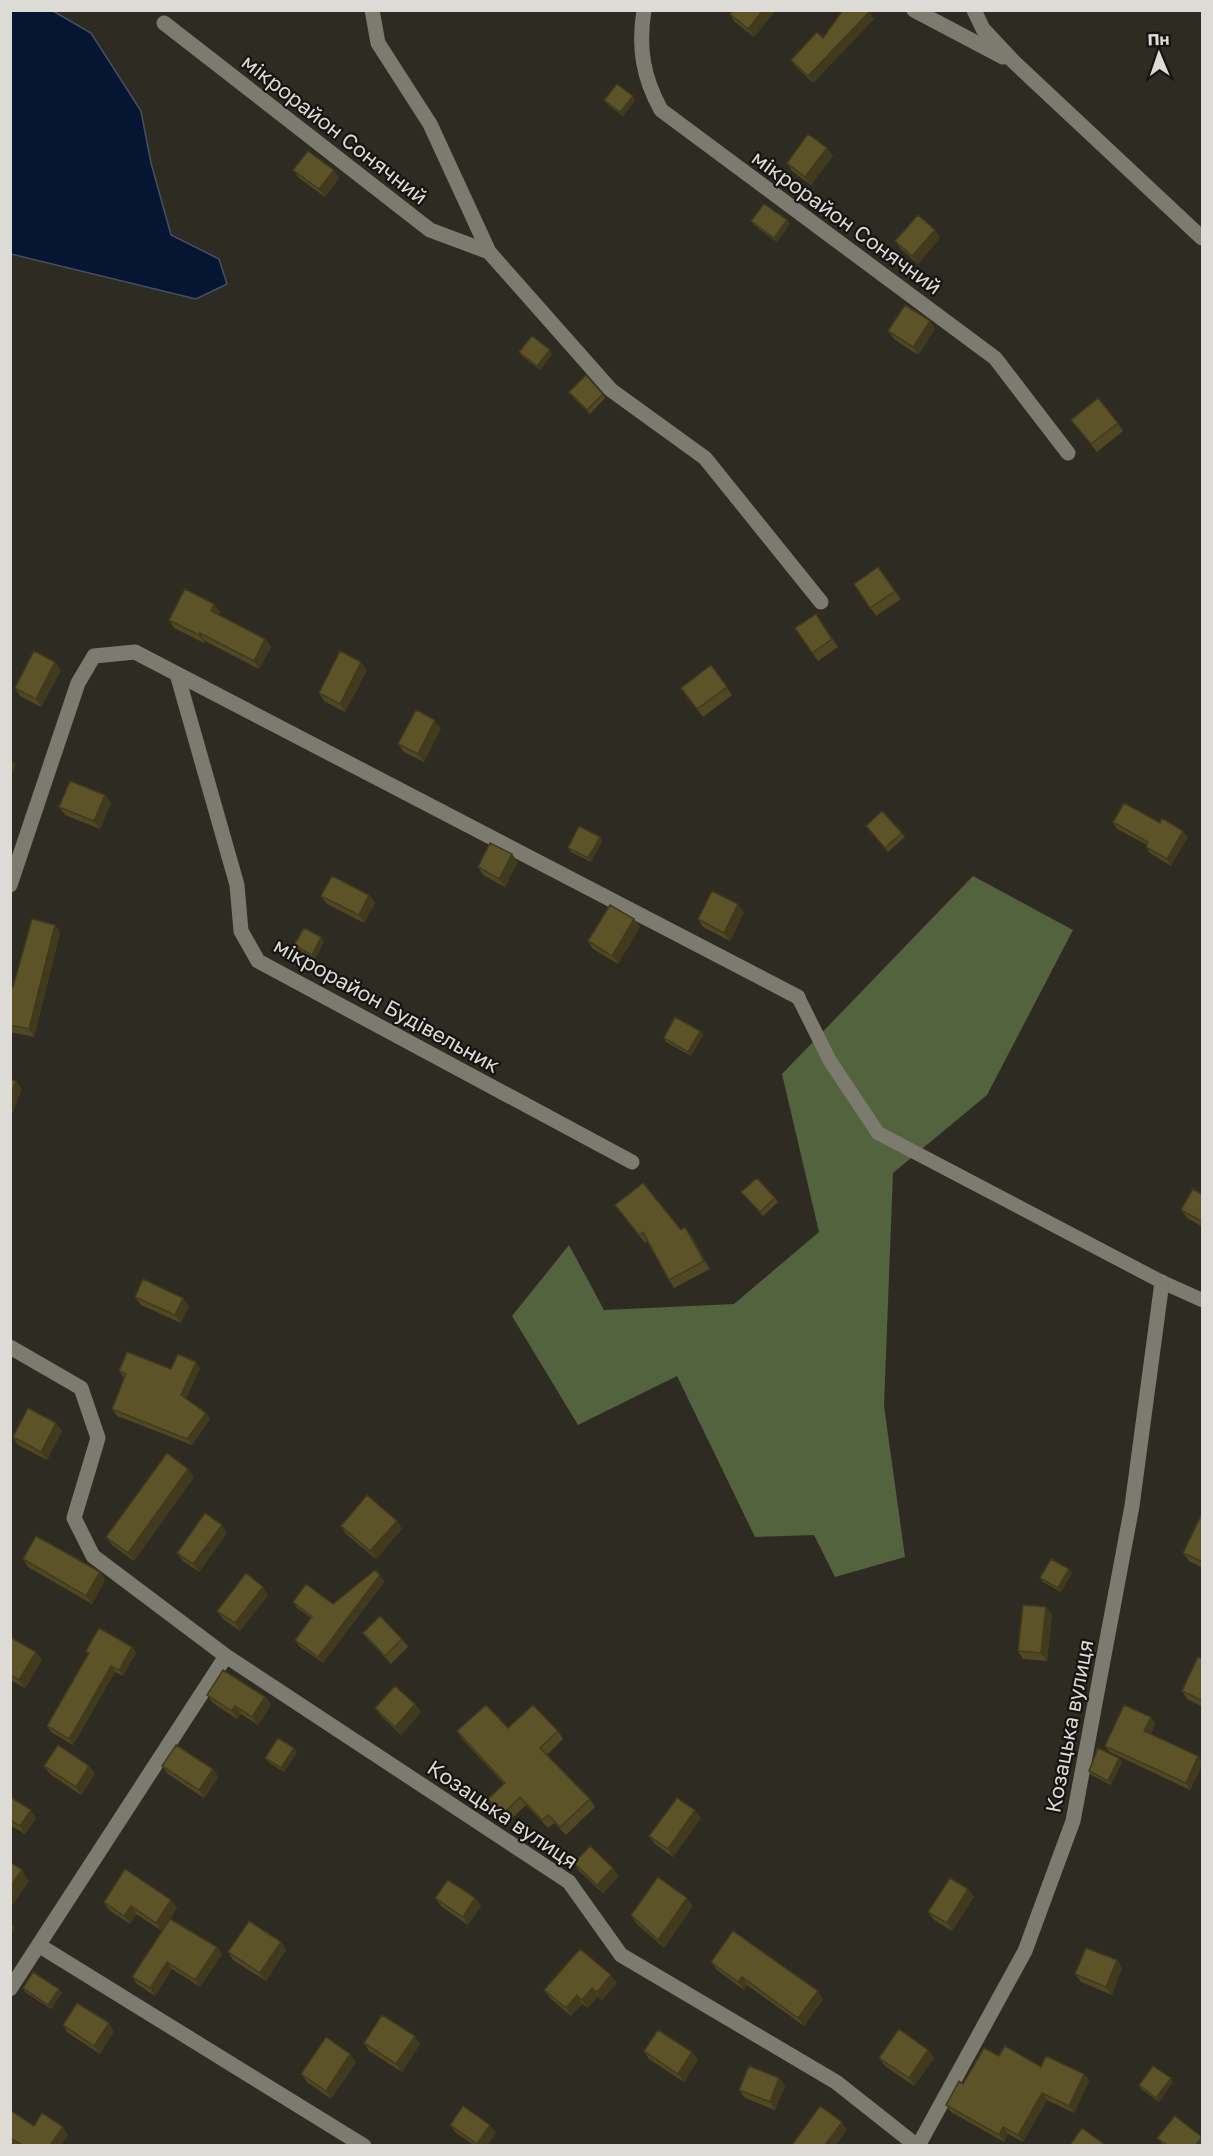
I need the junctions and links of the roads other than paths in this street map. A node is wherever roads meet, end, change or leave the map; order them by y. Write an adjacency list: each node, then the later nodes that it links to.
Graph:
1 (372, 10): 8 (street, мікрорайон Сонячний)
2 (644, 10): 9 (street, мікрорайон Сонячний)
3 (914, 10): 6 (street)
4 (974, 10): 6 (street)
5 (164, 23): 8 (street, мікрорайон Сонячний)
6 (1014, 62): 7 (street)
7 (1203, 238)
8 (489, 252): 10 (street, мікрорайон Сонячний)
9 (1068, 453)
10 (821, 602)
11 (177, 674): 12 (street); 13 (street); 14 (street, мікрорайон Будівельник)
12 (10, 885)
13 (798, 997): 15 (lane)
14 (632, 1162)
15 (1162, 1282): 16 (lane); 22 (street, Козацька вулиця)
16 (1203, 1300)
17 (10, 1347): 18 (street, Козацька вулиця)
18 (226, 1656): 19 (street); 22 (street, Козацька вулиця)
19 (40, 1946): 20 (street); 21 (street)
20 (10, 1989)
21 (364, 2145)
22 (917, 2145)

